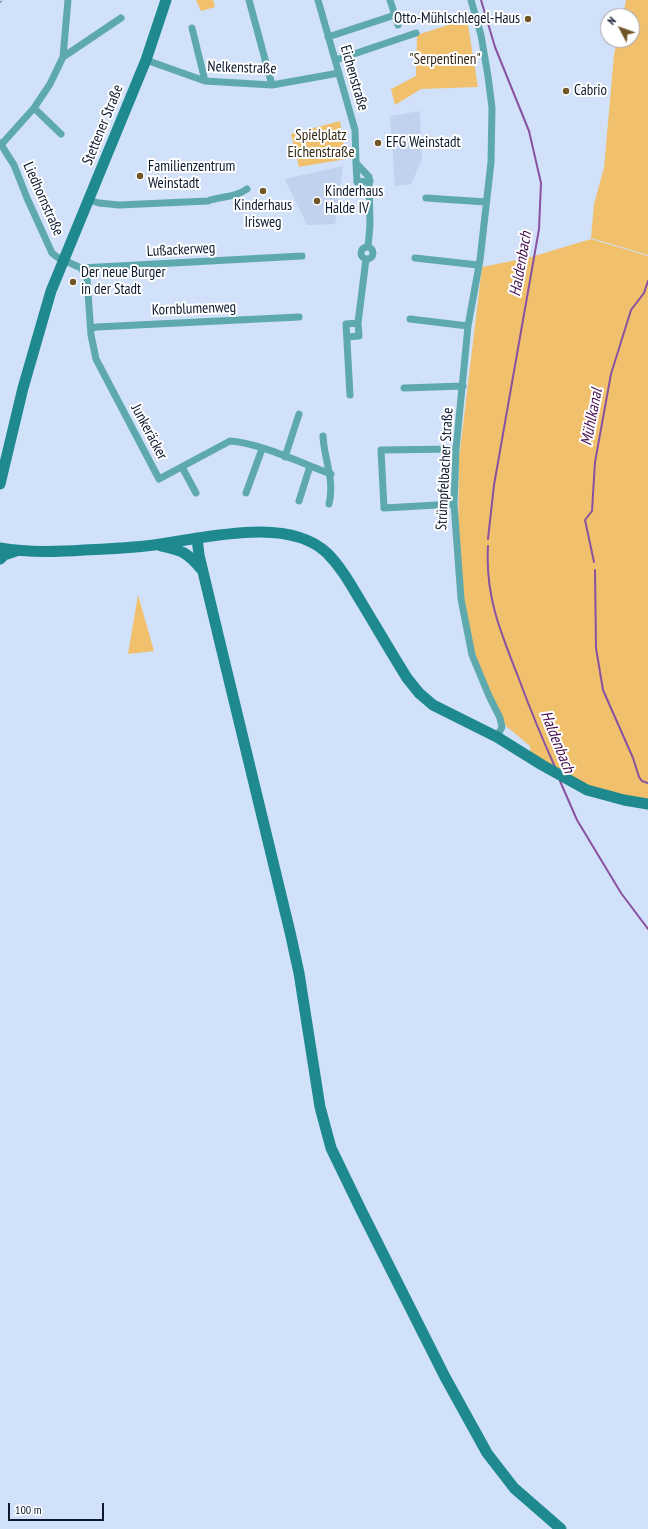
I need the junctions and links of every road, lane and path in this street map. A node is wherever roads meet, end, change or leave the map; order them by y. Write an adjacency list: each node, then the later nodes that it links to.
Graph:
1 (68, 0): 13 (street)
2 (166, 0): 14 (main road, Stettener Straße)
3 (249, 0): 18 (street)
4 (318, 0): 12 (street, Eichenstraße)
5 (390, 0): 7 (street)
6 (471, 0): 27 (street, Strümpfelbacher Straße)
7 (395, 15): 9 (street); 12 (street)
8 (121, 18): 13 (street)
9 (398, 26)
10 (192, 28): 17 (street)
11 (416, 33): 15 (street)
12 (328, 37): 15 (street, Eichenstraße)
13 (63, 57): 19 (street)
14 (146, 60): 17 (street, Nelkenstraße); 26 (main road, Stettener Straße)
15 (336, 60): 16 (street, Eichenstraße)
16 (339, 73): 18 (street, Nelkenstraße); 22 (street, Eichenstraße)
17 (205, 81): 18 (street, Nelkenstraße)
18 (272, 84)
19 (34, 108): 20 (street); 21 (street)
20 (60, 134)
21 (1, 145): 30 (street, Liedhornstraße)
22 (356, 164): 23 (street); 23 (street, Eichenstraße)
23 (370, 181): 35 (street)
24 (246, 189): 26 (street)
25 (426, 198): 27 (street)
26 (90, 200): 30 (main road, Stettener Straße)
27 (486, 202): 31 (street, Strümpfelbacher Straße)
28 (302, 256): 32 (street, Lußackerweg)
29 (415, 258): 31 (street)
30 (63, 260): 32 (street, Lußackerweg); 50 (main road, Stettener Straße)
31 (478, 265): 36 (street, Strümpfelbacher Straße)
32 (81, 268): 37 (street, Junkeräcker)
33 (299, 317): 37 (street, Kornblumenweg)
34 (410, 319): 36 (street)
35 (358, 323): 38 (street); 38 (street)
36 (468, 326): 39 (street, Strümpfelbacher Straße)
37 (90, 328): 48 (street, Junkeräcker)
38 (347, 337): 41 (street)
39 (463, 386): 40 (street, Strümpfelbacher Straße); 45 (street, Strümpfelbacher Straße)
40 (404, 388)
41 (350, 395)
42 (299, 414): 46 (street)
43 (323, 436): 49 (street)
44 (262, 449): 46 (street, Junkeräcker); 48 (street, Junkeräcker); 52 (street)
45 (456, 449): 55 (street, Strümpfelbacher Straße); 55 (street)
46 (285, 456): 47 (street, Junkeräcker)
47 (310, 466): 49 (street, Junkeräcker); 53 (street)
48 (182, 467): 51 (street)
49 (331, 474): 54 (street)
50 (0, 484)
51 (196, 493)
52 (246, 493)
53 (299, 501)
54 (329, 504)
55 (454, 504): 62 (street, Strümpfelbacher Straße)
56 (198, 538): 57 (main road); 61 (main road); 62 (main road)
57 (154, 545): 59 (main road); 61 (main road)
58 (0, 548): 59 (main road)
59 (16, 551): 60 (main road)
60 (0, 559)
61 (204, 574): 64 (main road)
62 (497, 737): 63 (main road)
63 (648, 804)
64 (561, 1529)

